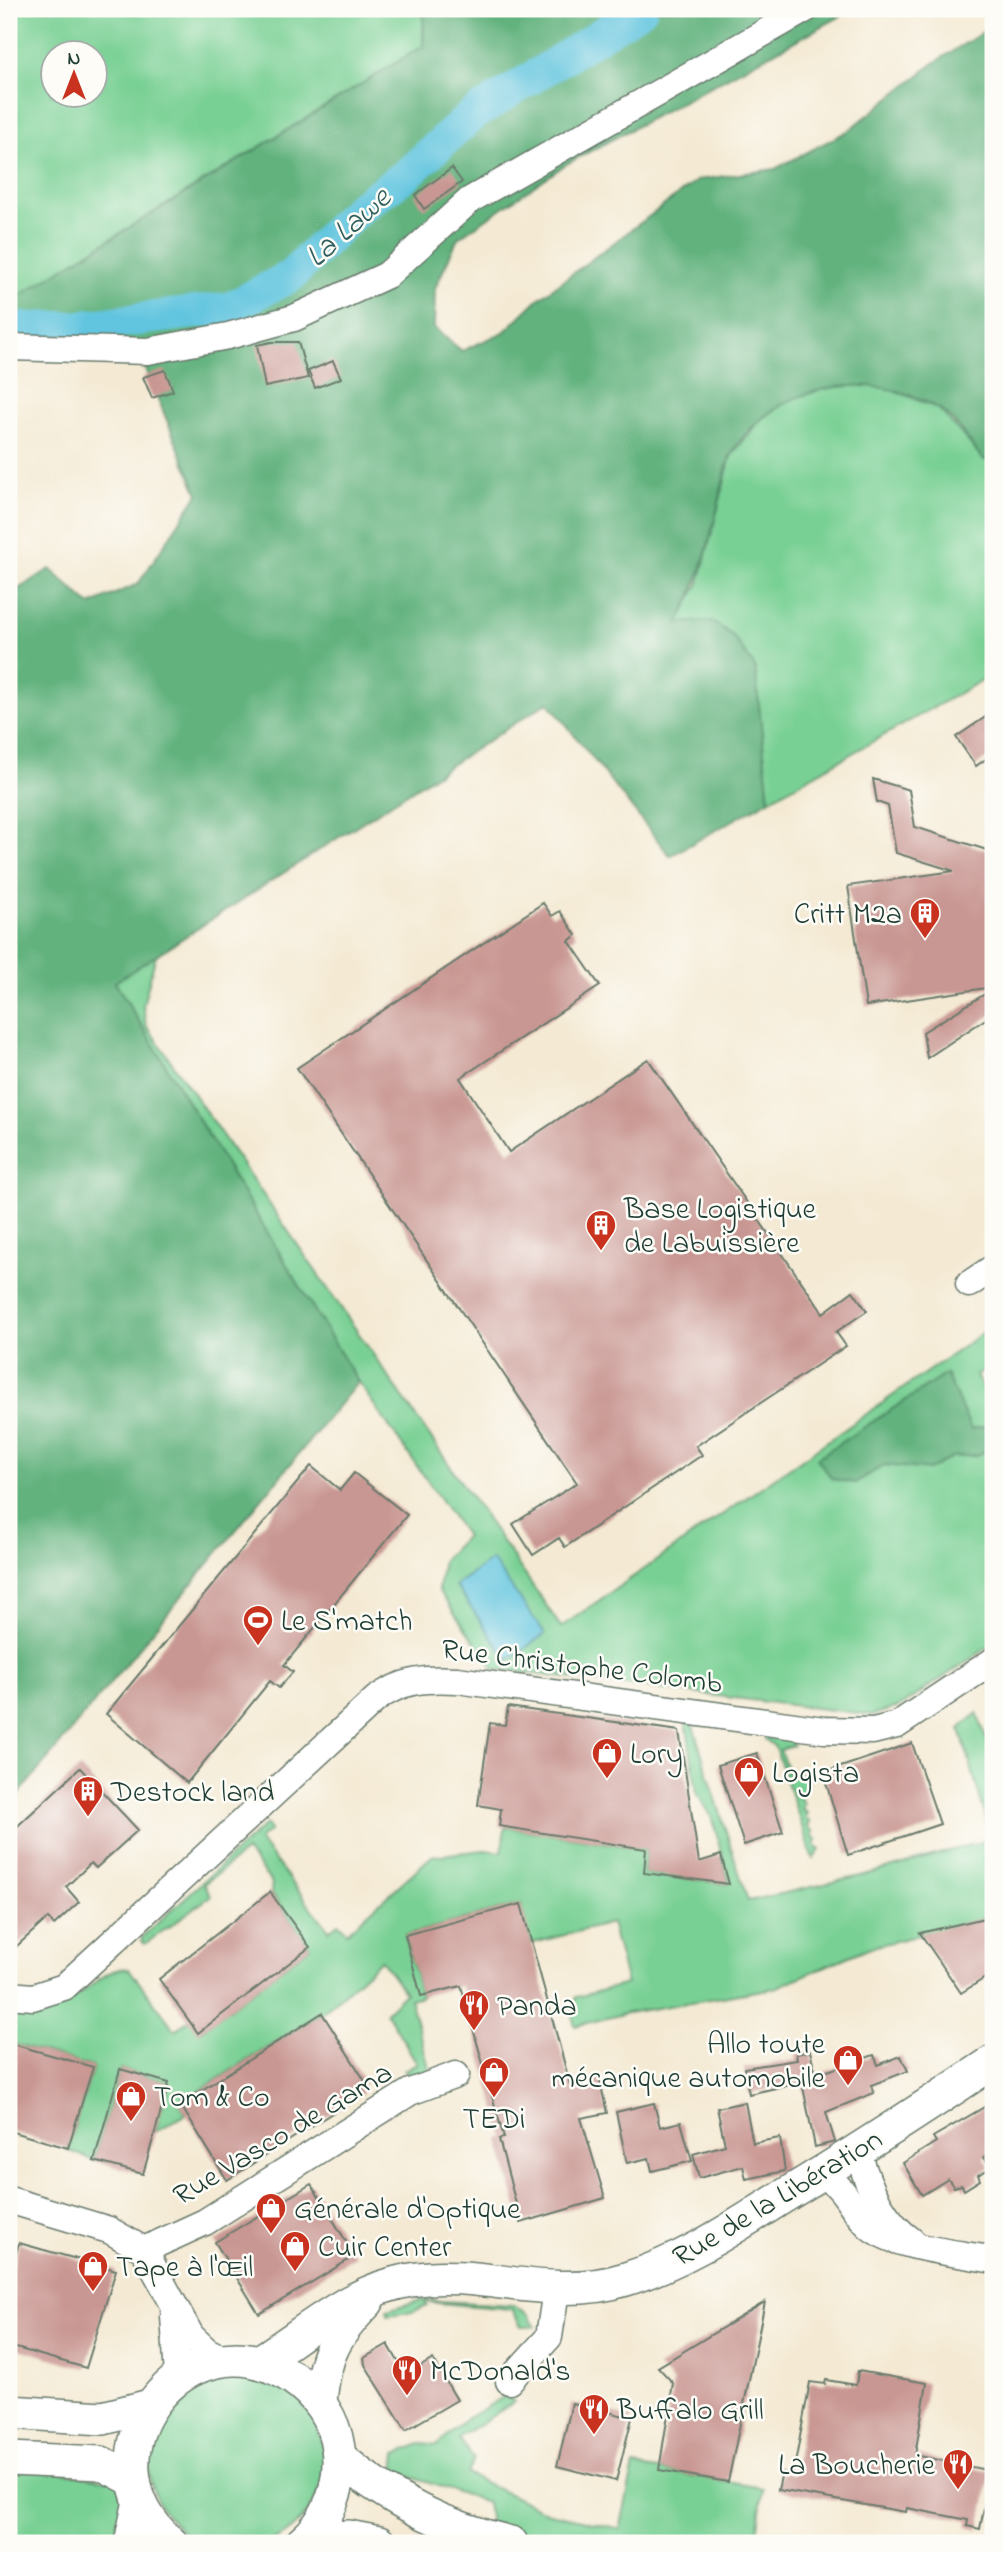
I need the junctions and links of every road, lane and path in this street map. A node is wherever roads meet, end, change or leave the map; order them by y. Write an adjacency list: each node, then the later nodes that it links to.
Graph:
1 (806, 9): 2 (street)
2 (9, 348)
3 (993, 1268): 4 (street)
4 (969, 1284)
5 (993, 1661): 6 (street, Rue Christophe Colomb)
6 (9, 1995)
7 (993, 2062): 9 (main road, Rue de la Libération)
8 (456, 2075): 13 (street, Rue Vasco de Gama)
9 (858, 2151): 10 (main road, Rue de la Libération); 12 (street)
10 (821, 2173): 12 (street); 15 (main road, Rue de la Libération)
11 (9, 2200): 13 (street)
12 (916, 2244): 14 (street)
13 (144, 2250): 17 (street)
14 (993, 2260)
15 (556, 2290): 16 (main road, Rue de la Libération); 21 (street)
16 (378, 2291): 19 (main road, Rue de la Libération); 22 (main road, Rue de la Libération)
17 (173, 2307): 18 (street); 20 (street)
18 (226, 2360): 19 (main road); 20 (main road)
19 (259, 2362): 22 (main road)
20 (178, 2377): 23 (main road)
21 (509, 2381)
22 (320, 2402): 25 (main road)
23 (150, 2406): 24 (main road); 27 (main road)
24 (9, 2412)
25 (340, 2458): 28 (main road); 32 (main road)
26 (9, 2459): 27 (main road)
27 (136, 2490): 29 (main road); 30 (main road)
28 (304, 2541): 31 (main road)
29 (131, 2543)
30 (171, 2543)
31 (379, 2543)
32 (511, 2543)

